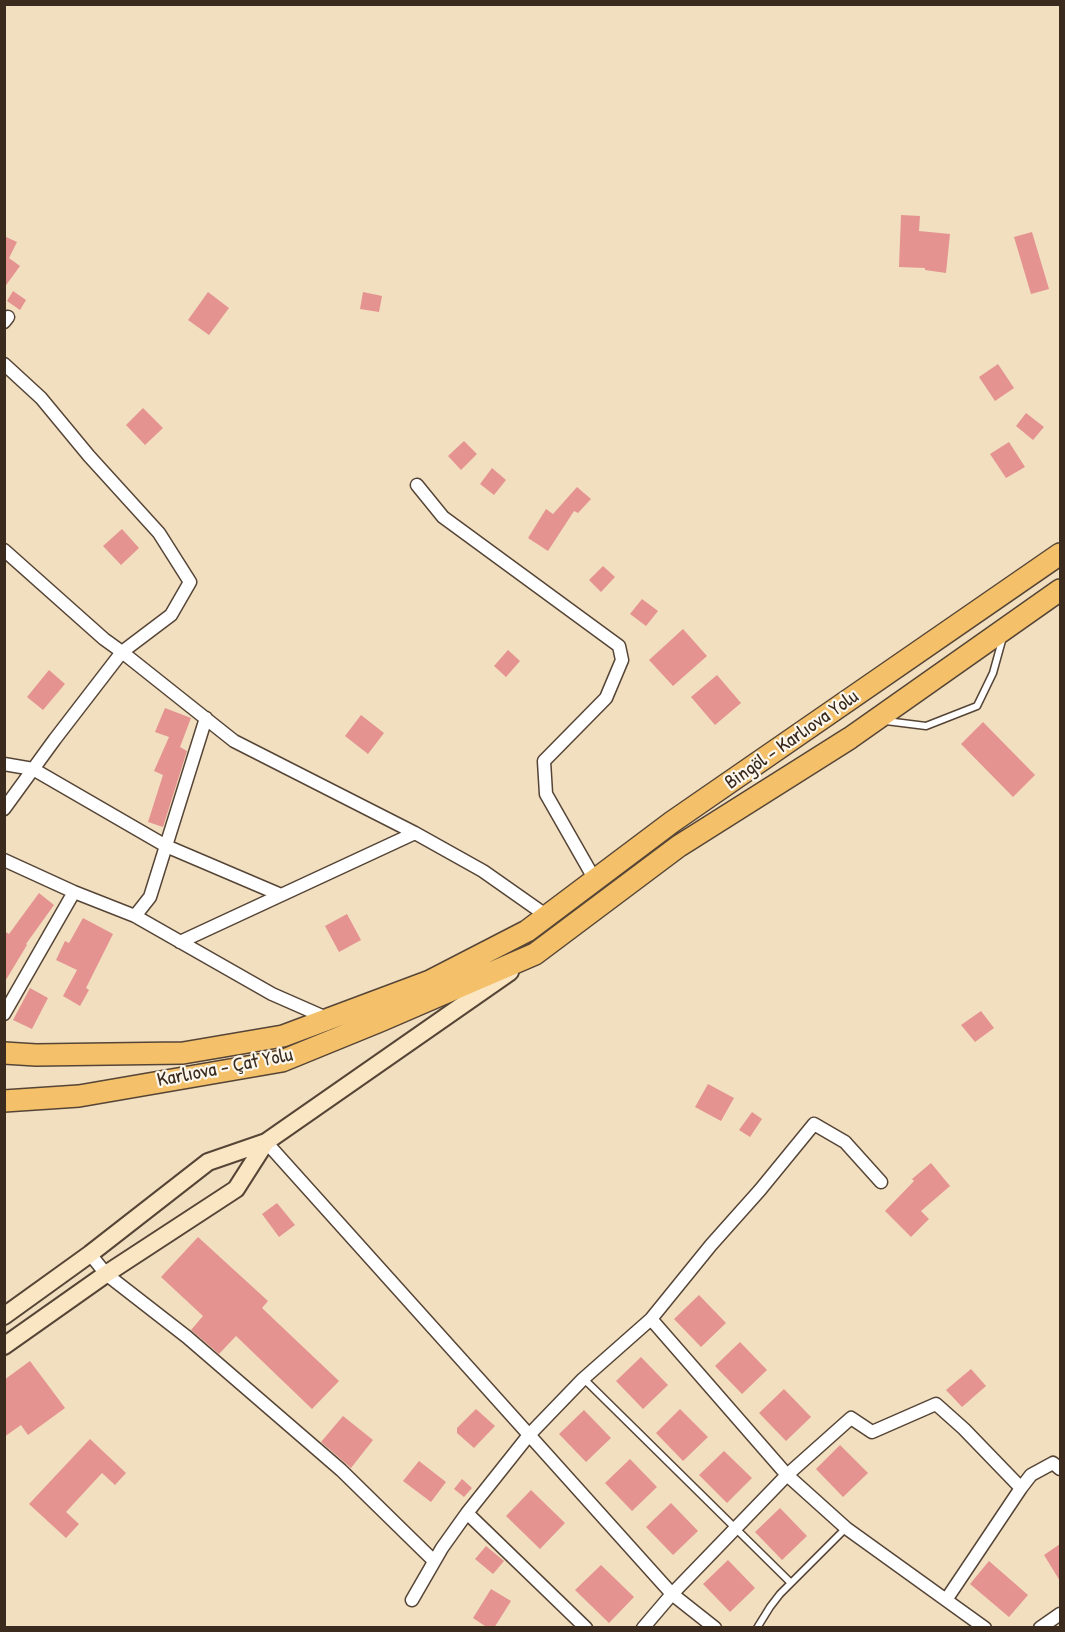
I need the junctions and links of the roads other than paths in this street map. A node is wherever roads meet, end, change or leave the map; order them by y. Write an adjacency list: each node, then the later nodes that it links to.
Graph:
1 (4, 364): 7 (street)
2 (417, 485): 16 (street)
3 (4, 550): 7 (street)
4 (1060, 554): 16 (highway, Bingöl - Karlıova Yolu)
5 (1060, 590): 6 (highway, Bingöl - Karlıova Yolu)
6 (1005, 629): 9 (highway, Bingöl - Karlıova Yolu); 9 (lane)
7 (122, 652): 8 (street); 11 (street)
8 (206, 718): 13 (street); 14 (street)
9 (876, 720): 23 (highway, Bingöl - Karlıova Yolu)
10 (4, 764): 11 (street)
11 (33, 769): 12 (street); 14 (street)
12 (4, 809)
13 (415, 833): 18 (street); 20 (street)
14 (166, 846): 18 (street); 19 (street)
15 (4, 861): 17 (street)
16 (595, 880): 20 (highway, Bingöl - Karlıova Yolu)
17 (74, 892): 19 (street); 24 (street)
18 (281, 895): 22 (street)
19 (135, 916): 22 (street)
20 (547, 916): 21 (highway, Bingöl - Karlıova Yolu)
21 (527, 932): 25 (highway, Karlıova - Çat Yolu)
22 (180, 942): 25 (street)
23 (535, 954): 27 (highway, Karlıova - Çat Yolu); 28 (street)
24 (4, 1014)
25 (329, 1019): 26 (highway, Karlıova - Çat Yolu)
26 (4, 1053)
27 (4, 1101)
28 (266, 1142): 30 (street); 31 (street); 36 (street)
29 (881, 1182): 33 (street)
30 (90, 1254): 31 (street); 32 (street)
31 (106, 1274): 34 (street); 43 (street)
32 (4, 1316)
33 (651, 1319): 35 (street); 38 (street)
34 (4, 1346)
35 (584, 1378): 36 (street); 42 (lane)
36 (529, 1435): 40 (street); 45 (street)
37 (1060, 1469): 39 (street)
38 (787, 1475): 39 (street); 41 (street); 42 (street)
39 (1021, 1488): 47 (street)
40 (466, 1513): 43 (street); 49 (street)
41 (846, 1528): 44 (lane); 47 (street)
42 (735, 1529): 44 (lane); 45 (street)
43 (434, 1561): 46 (street)
44 (791, 1583): 52 (lane)
45 (672, 1594): 50 (street); 51 (street)
46 (412, 1600)
47 (946, 1600): 53 (street)
48 (1060, 1614): 54 (street)
49 (586, 1628)
50 (643, 1628)
51 (715, 1628)
52 (758, 1628)
53 (985, 1628)
54 (1040, 1628)

